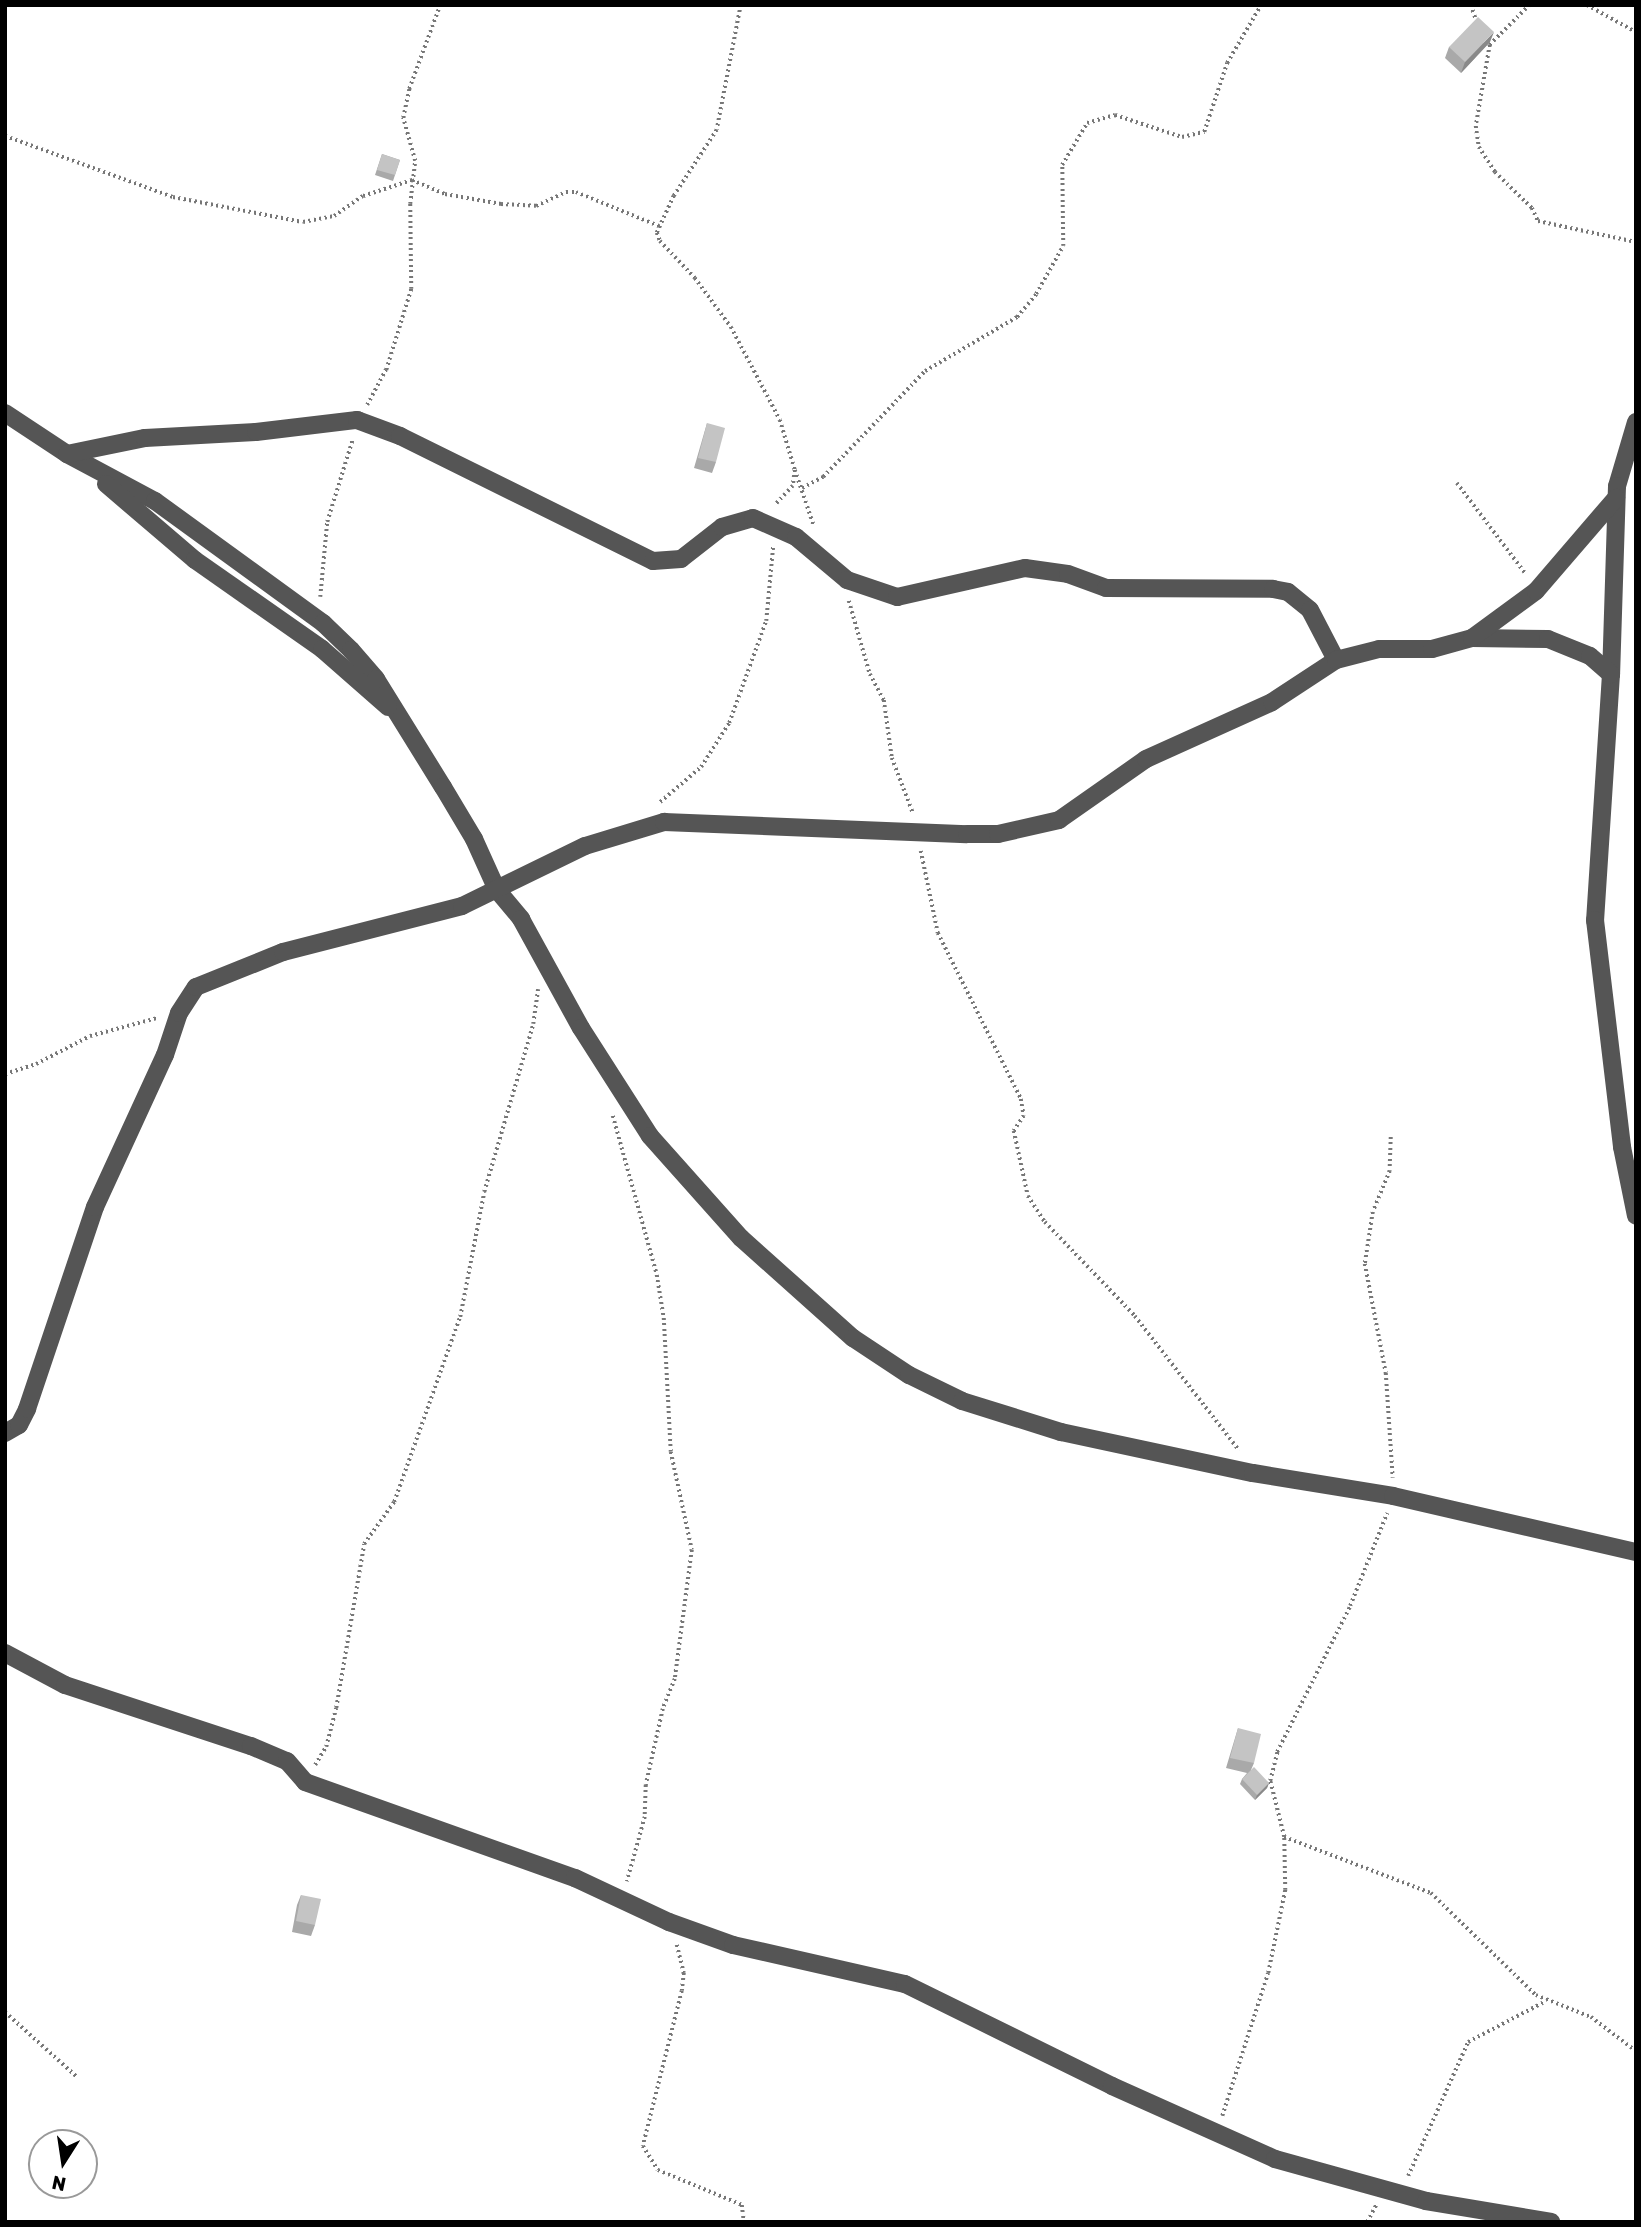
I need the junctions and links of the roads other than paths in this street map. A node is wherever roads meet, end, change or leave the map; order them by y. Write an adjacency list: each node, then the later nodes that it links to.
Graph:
1 (5, 413): 3 (street)
2 (1636, 422): 4 (street)
3 (67, 454): 6 (street); 8 (street); 8 (street)
4 (1616, 498): 5 (street); 7 (street)
5 (1472, 638): 6 (street); 7 (street)
6 (1336, 660): 9 (street)
7 (1611, 674): 10 (street)
8 (397, 715): 9 (street)
9 (497, 890): 11 (street); 12 (street)
10 (1636, 1216)
11 (5, 1433)
12 (1636, 1552)
13 (5, 1653): 14 (street)
14 (1551, 2222)

